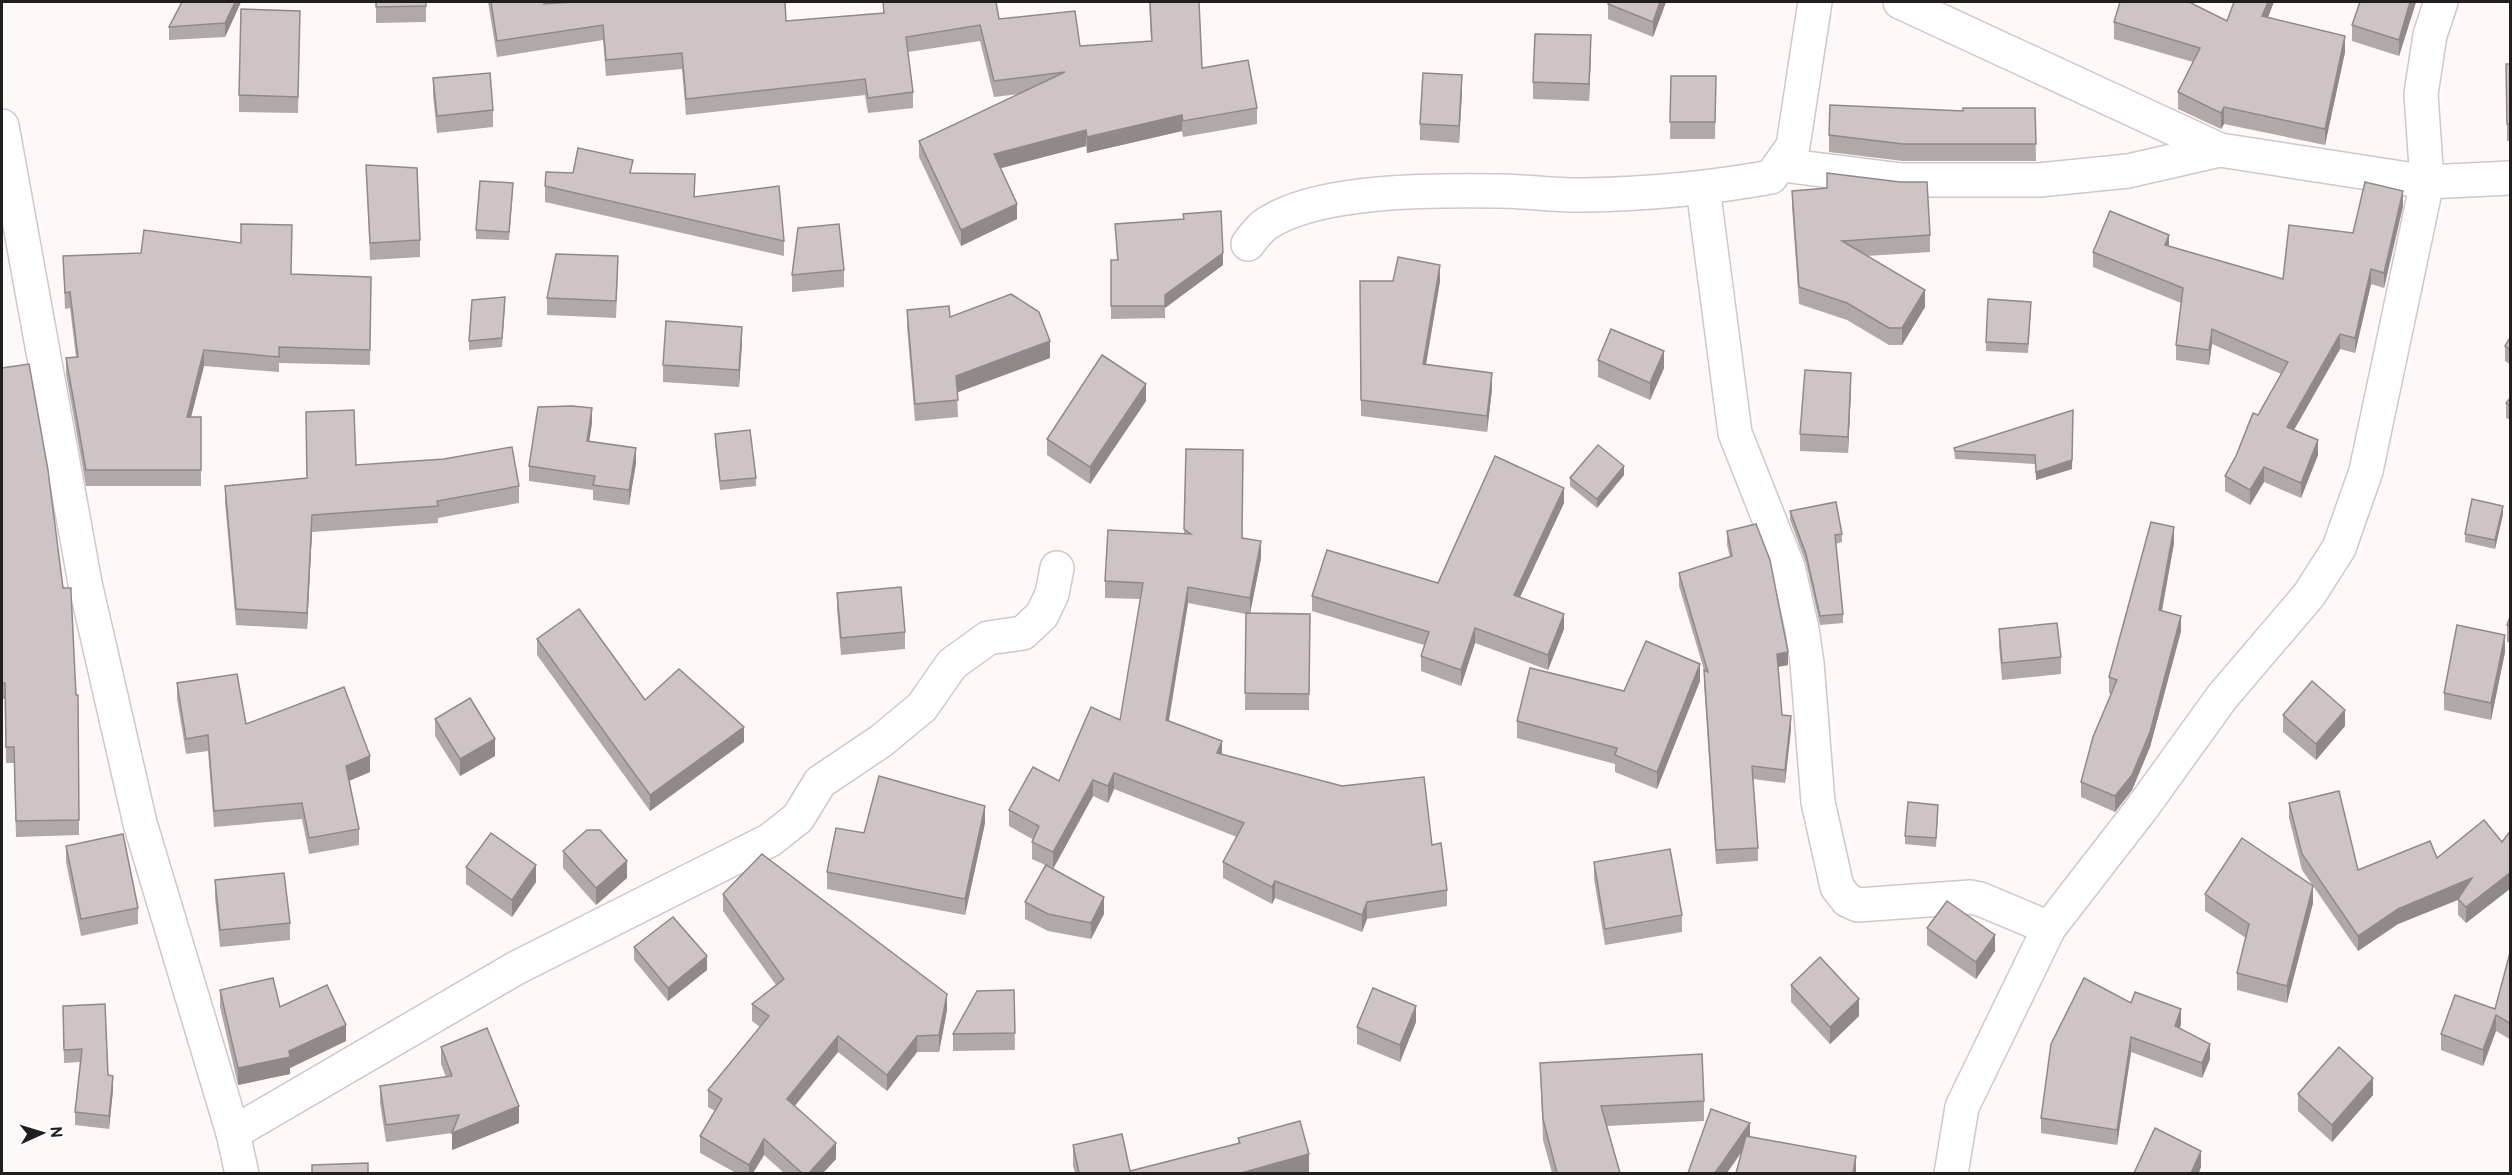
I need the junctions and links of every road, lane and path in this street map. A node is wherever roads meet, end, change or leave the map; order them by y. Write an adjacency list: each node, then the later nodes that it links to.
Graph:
1 (1815, 2): 6 (street)
2 (1900, 2): 5 (street)
3 (2442, 2): 8 (street)
4 (3, 145): 13 (street)
5 (2220, 150): 6 (street); 8 (street)
6 (1782, 165): 9 (street)
7 (2511, 178): 8 (street)
8 (2427, 182): 12 (street)
9 (1703, 188): 10 (street); 12 (street)
10 (1248, 244)
11 (1057, 568): 13 (street)
12 (2049, 928): 15 (street)
13 (232, 1133): 14 (street)
14 (242, 1173)
15 (1951, 1173)

